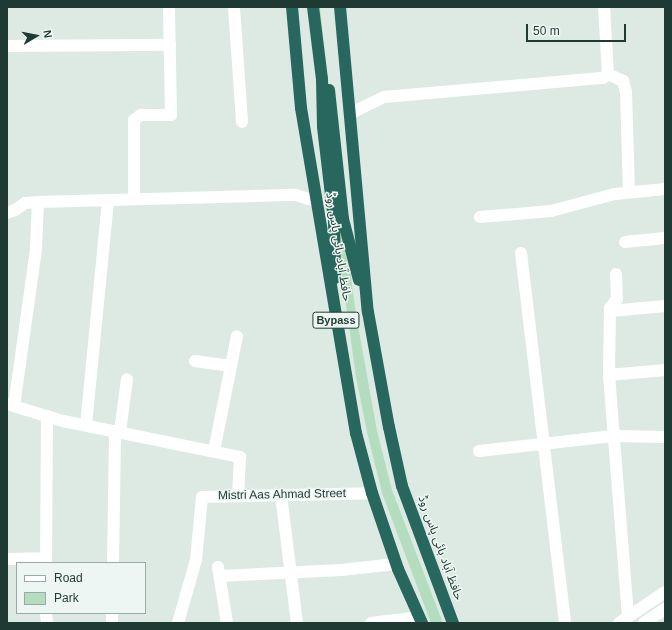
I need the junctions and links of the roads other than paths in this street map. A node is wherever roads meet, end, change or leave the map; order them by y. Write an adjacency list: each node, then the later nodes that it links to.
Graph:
1 (169, 7): 9 (street)
2 (234, 7): 12 (street)
3 (292, 7): 18 (highway, حافظ آباد بائی پاس روڈ / Bypass)
4 (314, 7): 28 (highway, Bypass)
5 (320, 7): 27 (highway, Bypass)
6 (340, 7): 11 (highway, حافظ آباد بائی پاس روڈ / Bypass)
7 (604, 7): 10 (street)
8 (7, 46): 9 (street)
9 (170, 46): 15 (street)
10 (608, 74): 11 (street); 14 (street)
11 (351, 113): 27 (highway, حافظ آباد بائی پاس روڈ / Bypass)
12 (242, 122)
13 (665, 189): 14 (street)
14 (629, 192): 20 (street)
15 (134, 199): 16 (street); 18 (street)
16 (108, 200): 17 (street); 37 (street)
17 (38, 202): 19 (street); 35 (street)
18 (316, 202): 28 (highway, حافظ آباد بائی پاس روڈ / Bypass)
19 (7, 212)
20 (480, 217)
21 (665, 238): 22 (street)
22 (625, 242)
23 (521, 253): 41 (street)
24 (616, 274): 26 (street)
25 (665, 306): 26 (street)
26 (610, 311): 33 (street)
27 (368, 312): 60 (highway, حافظ آباد بائی پاس روڈ / Bypass)
28 (335, 317): 44 (highway, حافظ آباد بائی پاس روڈ / Bypass)
29 (237, 336): 31 (street)
30 (195, 361): 31 (street)
31 (231, 366): 42 (street)
32 (665, 370): 33 (street)
33 (609, 375): 39 (street)
34 (127, 379): 38 (street)
35 (10, 405): 36 (street)
36 (47, 416): 37 (street); 48 (street)
37 (86, 425): 38 (street)
38 (117, 431): 42 (street); 49 (street)
39 (613, 436): 40 (street); 41 (street); 55 (street)
40 (665, 437)
41 (543, 444): 43 (street); 61 (street)
42 (214, 451): 46 (street)
43 (479, 451)
44 (372, 493): 45 (street, Mistri Aas Ahmad Street); 50 (highway, حافظ آباد بائی پاس روڈ / Bypass)
45 (281, 495): 46 (street, Mistri Aas Ahmad Street); 51 (street)
46 (238, 496): 56 (street, Mistri Aas Ahmad Street)
47 (7, 559): 48 (street)
48 (46, 561)
49 (113, 562)
50 (396, 564): 51 (street); 54 (highway, حافظ آباد بائی پاس روڈ / Bypass)
51 (290, 572): 57 (street); 58 (street)
52 (665, 592): 55 (street)
53 (665, 609): 62 (street)
54 (421, 620): 59 (street)
55 (624, 620)
56 (178, 623)
57 (227, 623)
58 (297, 623)
59 (371, 623)
60 (454, 623)
61 (565, 623)
62 (644, 623)

